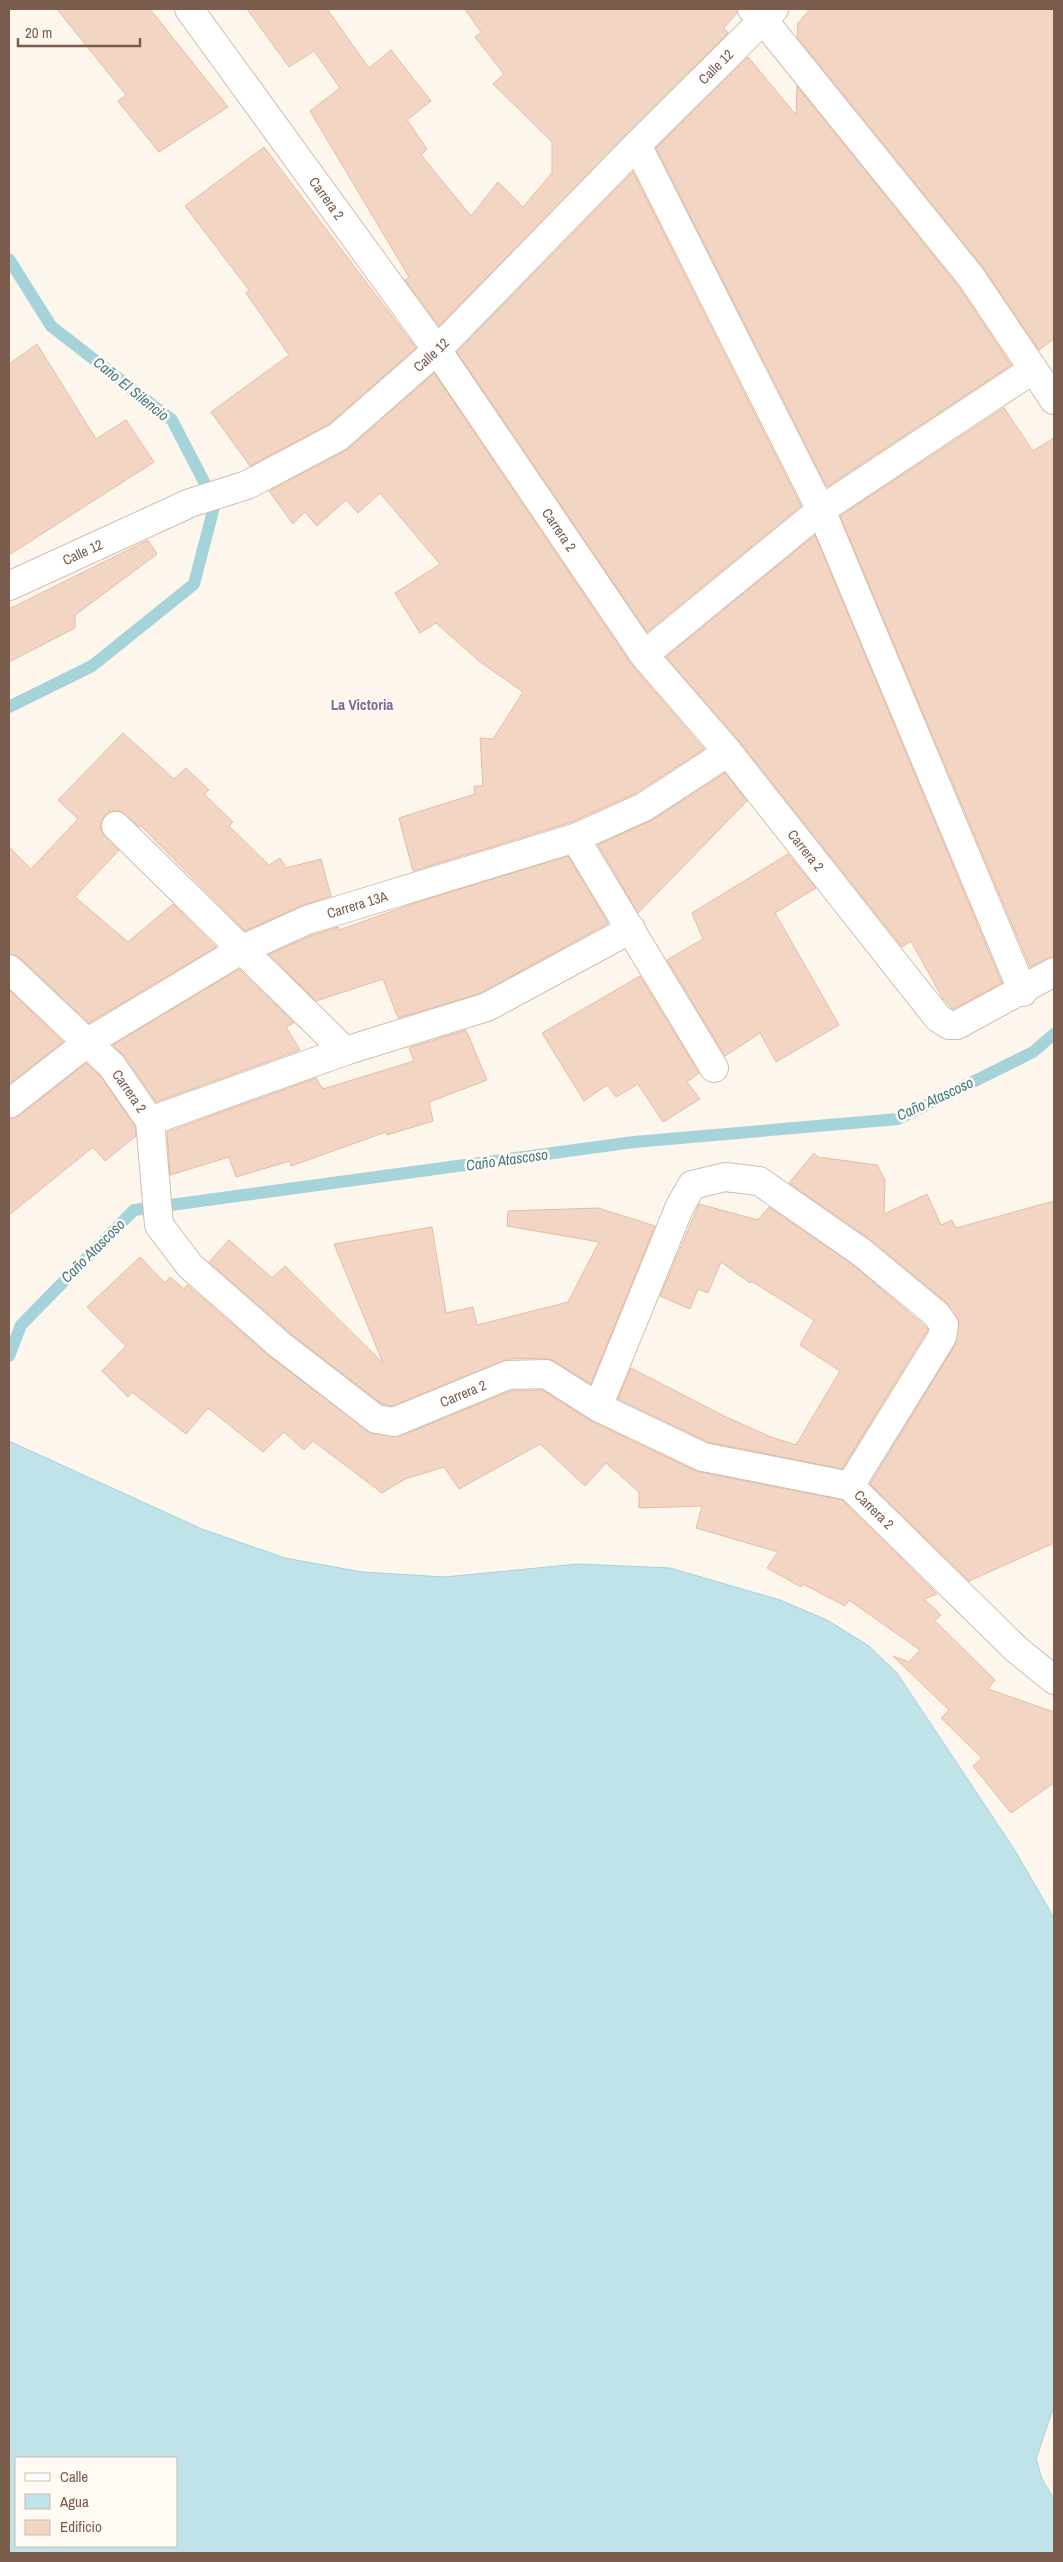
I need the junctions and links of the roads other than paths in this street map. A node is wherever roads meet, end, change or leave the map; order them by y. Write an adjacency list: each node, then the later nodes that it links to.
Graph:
1 (189, 9): 4 (street, Carrera 2)
2 (764, 13): 3 (street, Calle 12); 5 (street)
3 (637, 145): 4 (street, Calle 12); 7 (street)
4 (437, 350): 8 (street, Calle 12); 9 (street, Carrera 2)
5 (1032, 370): 6 (street); 7 (street)
6 (1054, 400)
7 (821, 510): 9 (street); 17 (street)
8 (11, 582)
9 (644, 655): 10 (street, Carrera 2)
10 (728, 752): 12 (street, Carrera 13A); 17 (street, Carrera 2)
11 (116, 826): 14 (street)
12 (575, 838): 13 (street); 14 (street, Carrera 13A)
13 (631, 929): 19 (street); 20 (street)
14 (241, 950): 18 (street, Carrera 13A); 19 (street)
15 (9, 969): 18 (street, Carrera 2)
16 (1054, 972): 17 (street)
17 (1023, 992)
18 (88, 1042): 21 (street, Carrera 13A); 22 (street, Carrera 2)
19 (345, 1051): 22 (street)
20 (714, 1068)
21 (9, 1104)
22 (150, 1121): 23 (street, Carrera 2)
23 (598, 1407): 24 (street, Carrera 2); 24 (street)
24 (850, 1486): 25 (street, Carrera 2)
25 (1054, 1680)

